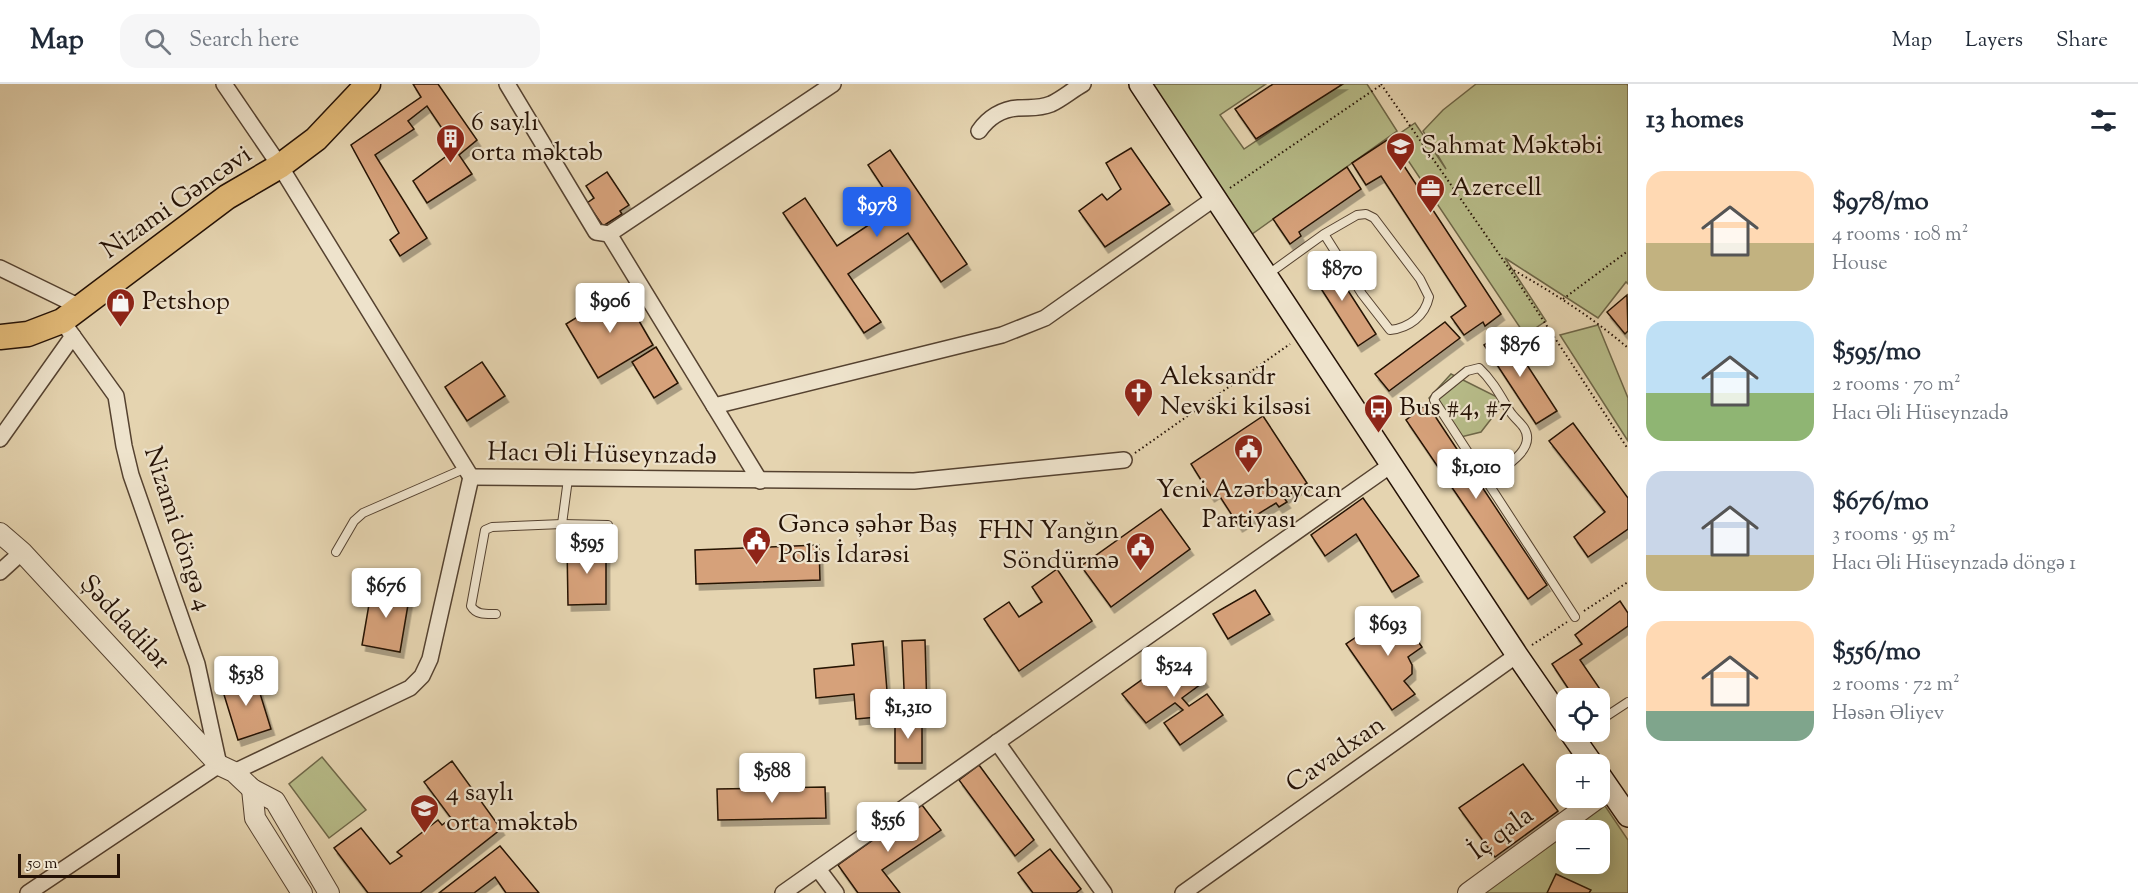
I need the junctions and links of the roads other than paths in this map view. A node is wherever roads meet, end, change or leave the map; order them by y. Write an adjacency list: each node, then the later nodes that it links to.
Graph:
1 (224, 84): 8 (street, Hacı Əli Hüseynzadə)
2 (368, 84): 8 (main road, Nizami Gəncəvi)
3 (507, 84): 10 (street)
4 (833, 84): 10 (street)
5 (1083, 84): 7 (street)
6 (1140, 84): 9 (main road)
7 (979, 131)
8 (280, 166): 14 (main road, Nizami Gəncəvi); 20 (street, Hacı Əli Hüseynzadə)
9 (1215, 198): 13 (main road); 16 (street)
10 (609, 234): 16 (street)
11 (1324, 234): 11 (lane); 13 (lane)
12 (0, 267): 14 (street)
13 (1266, 275): 19 (main road)
14 (72, 322): 15 (main road, Nizami Gəncəvi); 17 (street); 37 (street, Nizami döngə 4)
15 (0, 337)
16 (714, 406): 23 (street)
17 (0, 439)
18 (1124, 460): 23 (street, Hacı Əli Hüseynzadə)
19 (1391, 465): 32 (main road); 36 (street)
20 (468, 473): 21 (street, Hacı Əli Hüseynzadə); 28 (lane); 37 (street)
21 (568, 478): 23 (street, Hacı Əli Hüseynzadə); 24 (lane)
22 (1487, 480): 22 (lane); 31 (lane)
23 (760, 481)
24 (562, 524): 25 (lane); 30 (lane)
25 (608, 525)
26 (0, 533): 27 (street, Şəddadilər)
27 (22, 552): 29 (street); 37 (street, Şəddadilər)
28 (336, 552)
29 (0, 572)
30 (496, 614)
31 (1575, 617)
32 (1517, 655): 34 (main road); 49 (street, Cavadxan)
33 (1628, 702): 35 (lane)
34 (1556, 709)
35 (1610, 714)
36 (997, 742): 42 (street); 48 (street)
37 (226, 769): 38 (street, Şəddadilər); 43 (street)
38 (252, 789): 44 (street); 45 (street, Şəddadilər)
39 (1610, 799): 41 (main road)
40 (1578, 808): 50 (street, İç qala)
41 (1628, 816)
42 (818, 869): 46 (street); 47 (street)
43 (28, 893)
44 (302, 893)
45 (329, 893)
46 (783, 893)
47 (836, 893)
48 (1104, 893)
49 (1183, 893)
50 (1468, 893)

